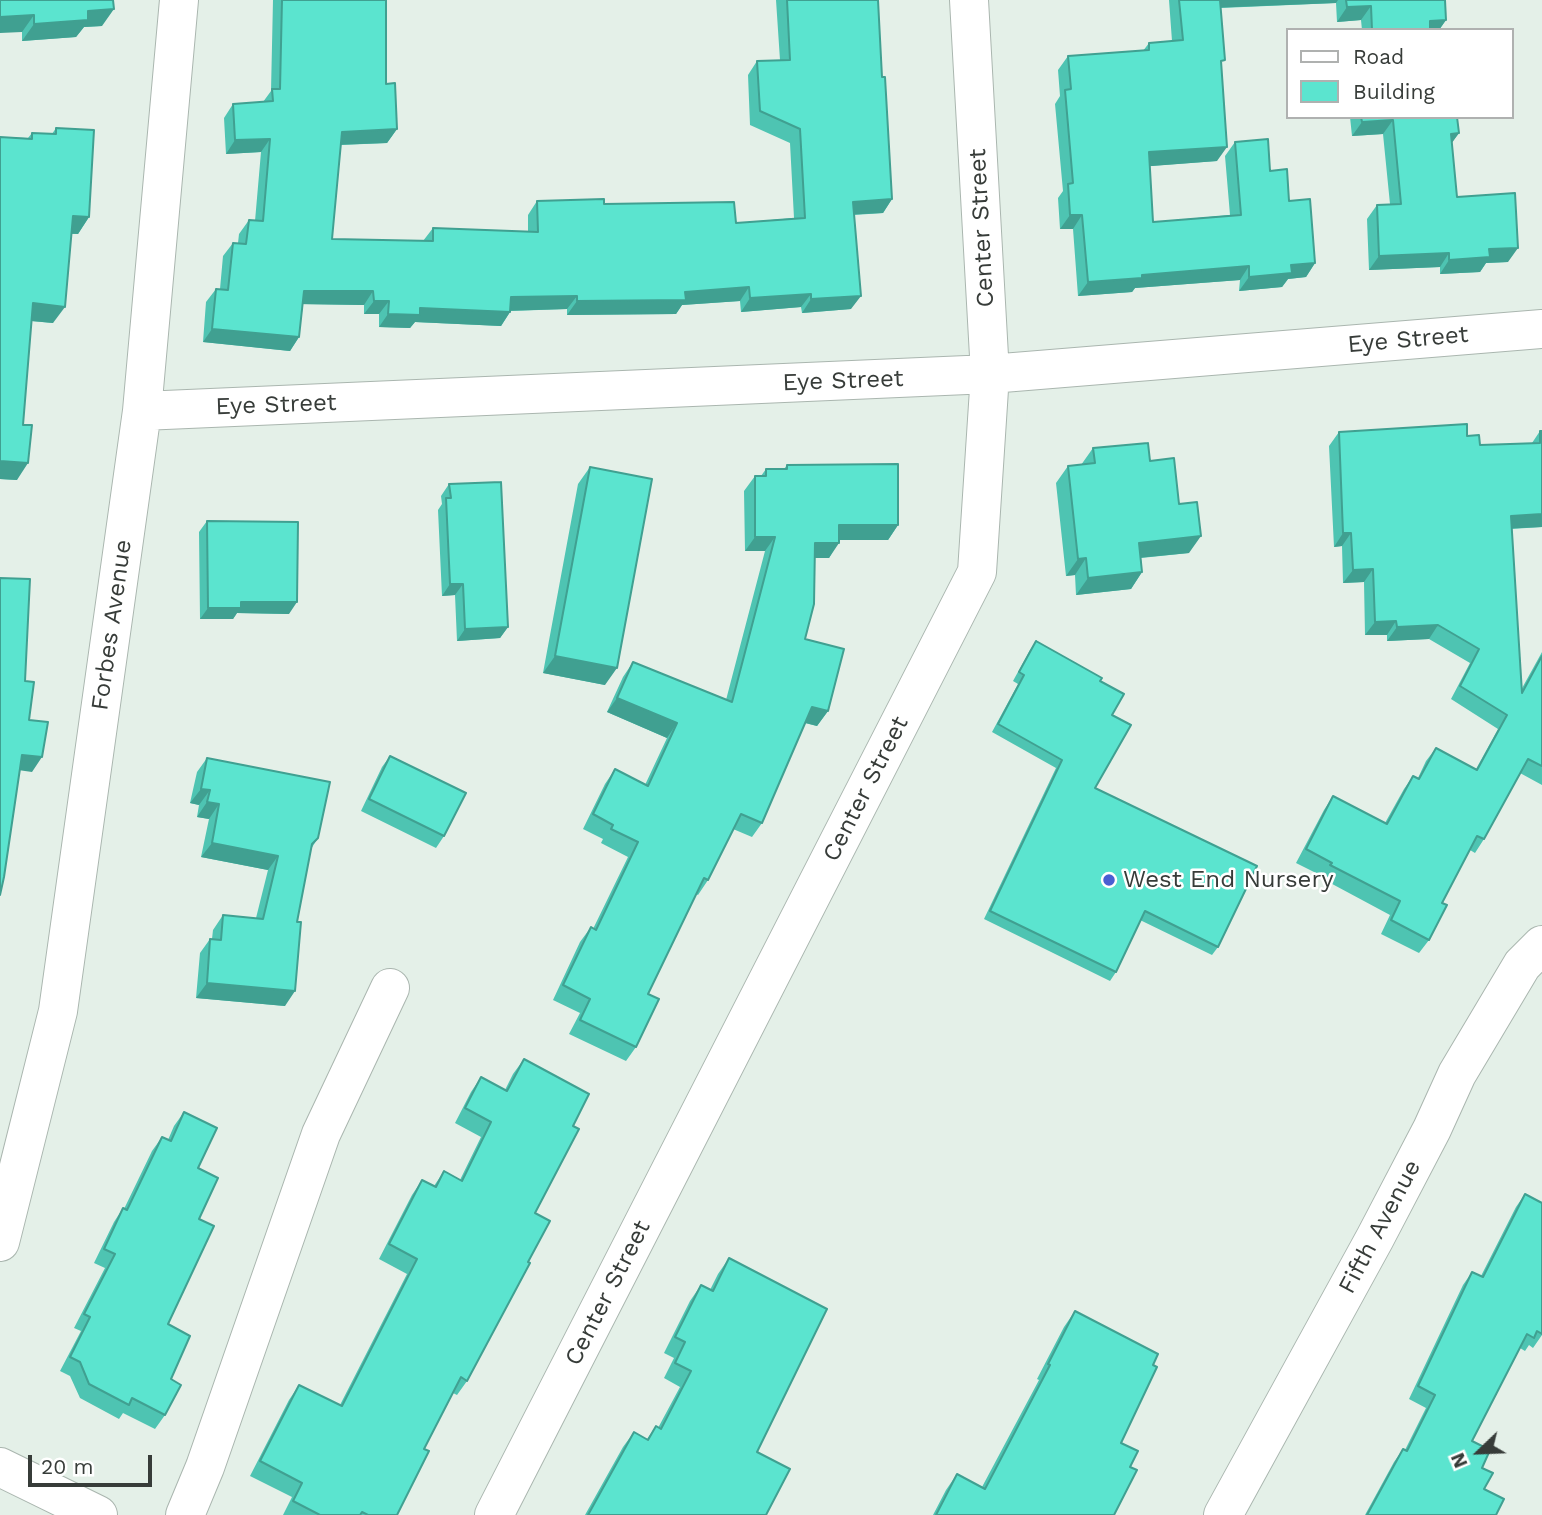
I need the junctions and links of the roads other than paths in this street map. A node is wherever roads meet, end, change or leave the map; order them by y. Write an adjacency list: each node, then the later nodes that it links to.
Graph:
1 (179, 0): 5 (street, Forbes Avenue)
2 (969, 0): 4 (street, Center Street)
3 (1542, 329): 4 (street, Eye Street)
4 (990, 374): 5 (street, Eye Street); 12 (street, Center Street)
5 (142, 411): 8 (street, Forbes Avenue)
6 (1542, 945): 13 (street, Fifth Avenue)
7 (390, 988): 11 (street)
8 (0, 1242)
9 (0, 1467): 10 (street)
10 (98, 1515)
11 (185, 1515)
12 (494, 1515)
13 (1223, 1515)

